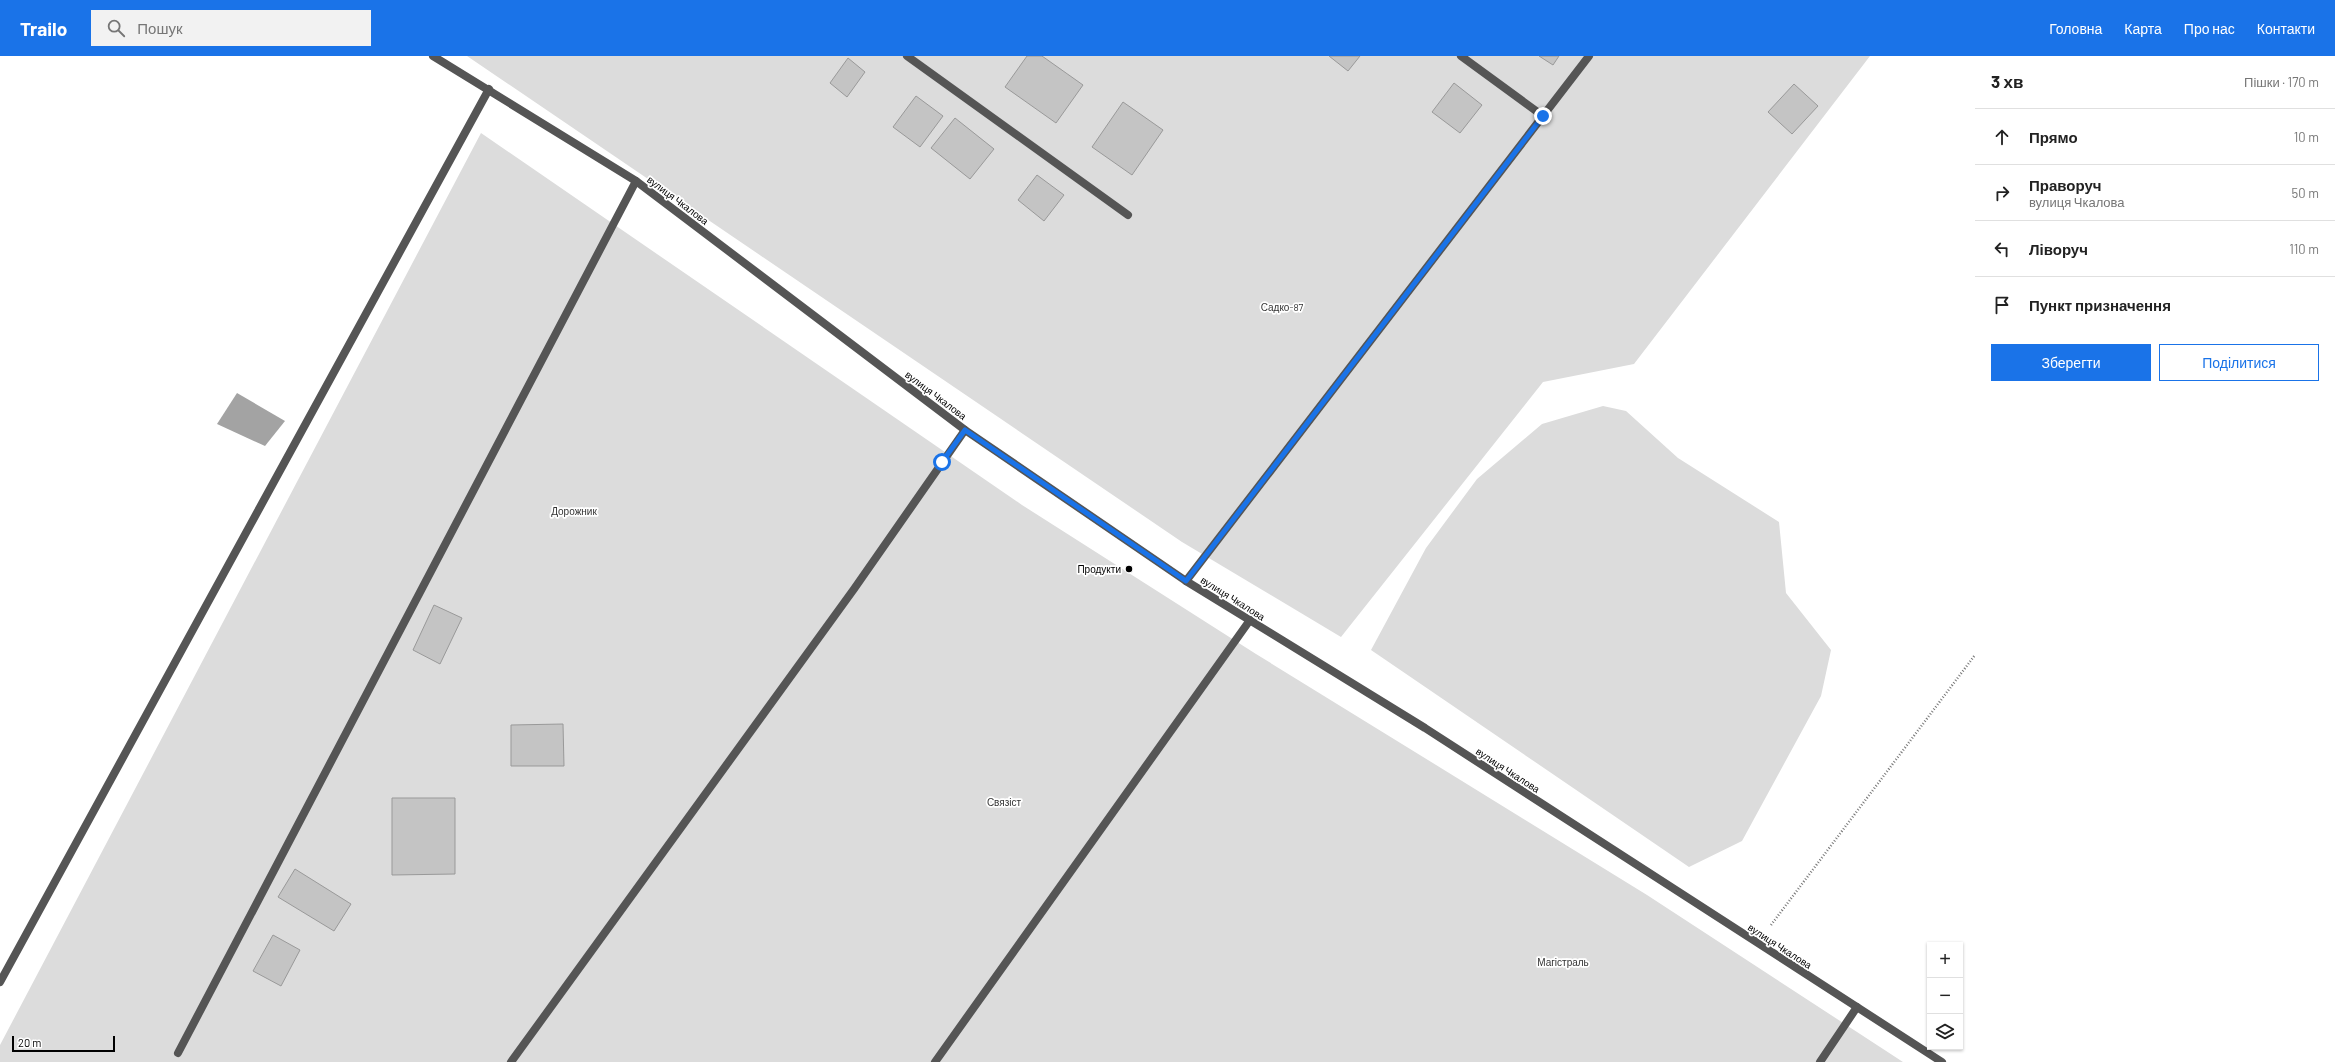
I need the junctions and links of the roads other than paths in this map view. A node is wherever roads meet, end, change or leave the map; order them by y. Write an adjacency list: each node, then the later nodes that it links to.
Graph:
1 (433, 56): 5 (street, вулиця Чкалова)
2 (907, 56): 8 (street)
3 (1461, 56): 6 (street)
4 (1589, 56): 6 (street)
5 (489, 89): 7 (street, вулиця Чкалова); 12 (street)
6 (1543, 116): 10 (street)
7 (636, 181): 9 (street, вулиця Чкалова); 14 (street)
8 (1128, 215)
9 (965, 430): 10 (street, вулиця Чкалова); 15 (street)
10 (1186, 581): 11 (street, вулиця Чкалова)
11 (1250, 620): 13 (street, вулиця Чкалова); 16 (street)
12 (0, 982)
13 (1857, 1007): 17 (street); 18 (street, вулиця Чкалова)
14 (178, 1053)
15 (512, 1062)
16 (935, 1062)
17 (1820, 1062)
18 (1942, 1062)

